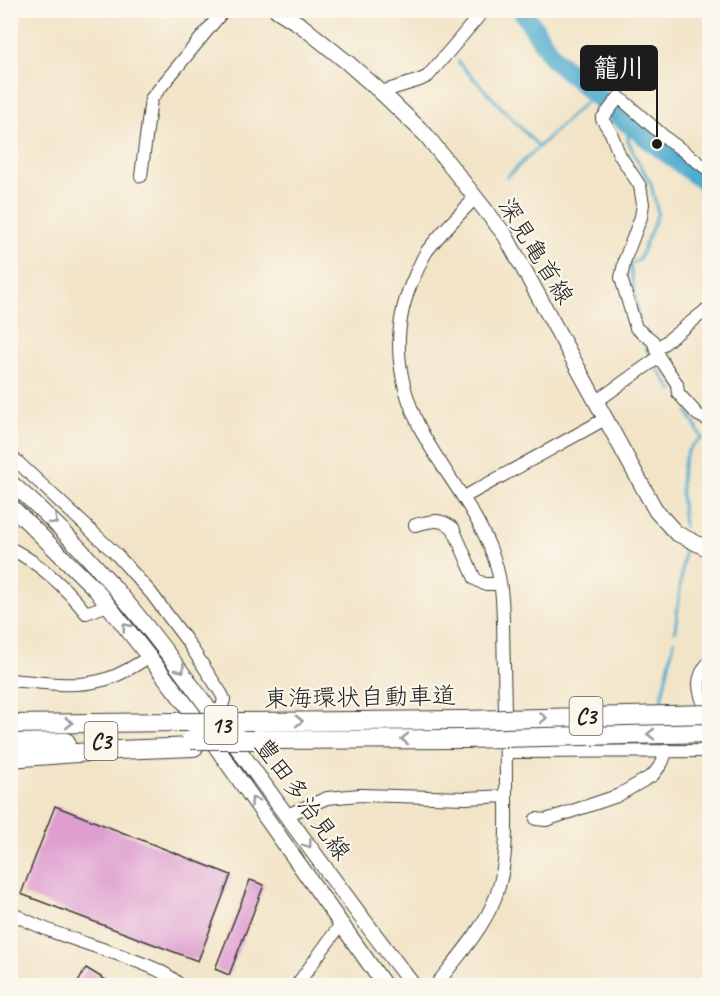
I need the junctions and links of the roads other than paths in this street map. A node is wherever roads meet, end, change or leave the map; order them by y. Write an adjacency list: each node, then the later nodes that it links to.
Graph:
1 (224, 10): 6 (street)
2 (277, 10): 4 (main road, 深見亀首線)
3 (480, 12): 4 (street)
4 (381, 92): 7 (main road, 深見亀首線)
5 (710, 171): 9 (street)
6 (141, 176)
7 (476, 197): 10 (main road, 深見亀首線); 15 (street)
8 (710, 307): 9 (street)
9 (654, 354): 10 (street); 12 (street)
10 (597, 400): 11 (main road, 深見亀首線)
11 (605, 419): 15 (street); 19 (main road, 深見亀首線)
12 (710, 421)
13 (10, 455): 25 (street)
14 (10, 482): 25 (main road, 豊田多治見線 / 13, one-way to 25)
15 (464, 497): 20 (street)
16 (10, 505): 21 (main road, 豊田多治見線 / 13)
17 (415, 525): 20 (street)
18 (10, 548): 21 (street)
19 (710, 550)
20 (500, 584): 34 (street)
21 (108, 605): 22 (main road, 豊田多治見線 / 13, one-way to 21)
22 (150, 657): 24 (street); 40 (main road, 豊田多治見線 / 13, one-way to 22)
23 (710, 661): 27 (street)
24 (10, 681)
25 (212, 712): 37 (main road, 豊田多治見線 / 13)
26 (710, 714): 28 (highway, 東海環状自動車道 / C3, one-way to 26, bridge)
27 (710, 722)
28 (15, 723)
29 (710, 733): 31 (highway, 東海環状自動車道 / C3, one-way to 31, bridge)
30 (10, 743): 31 (highway, 東海環状自動車道 / C3)
31 (192, 744): 35 (highway)
32 (667, 750): 33 (street); 34 (street); 38 (street)
33 (710, 751)
34 (506, 752): 36 (street)
35 (10, 758)
36 (506, 796): 37 (street); 45 (street)
37 (286, 814): 41 (main road, 豊田多治見線 / 13, one-way to 41)
38 (536, 819)
39 (10, 912): 42 (street)
40 (341, 924): 43 (street); 44 (main road, 豊田多治見線 / 13)
41 (413, 985)
42 (181, 986)
43 (296, 986)
44 (385, 986)
45 (435, 986)

